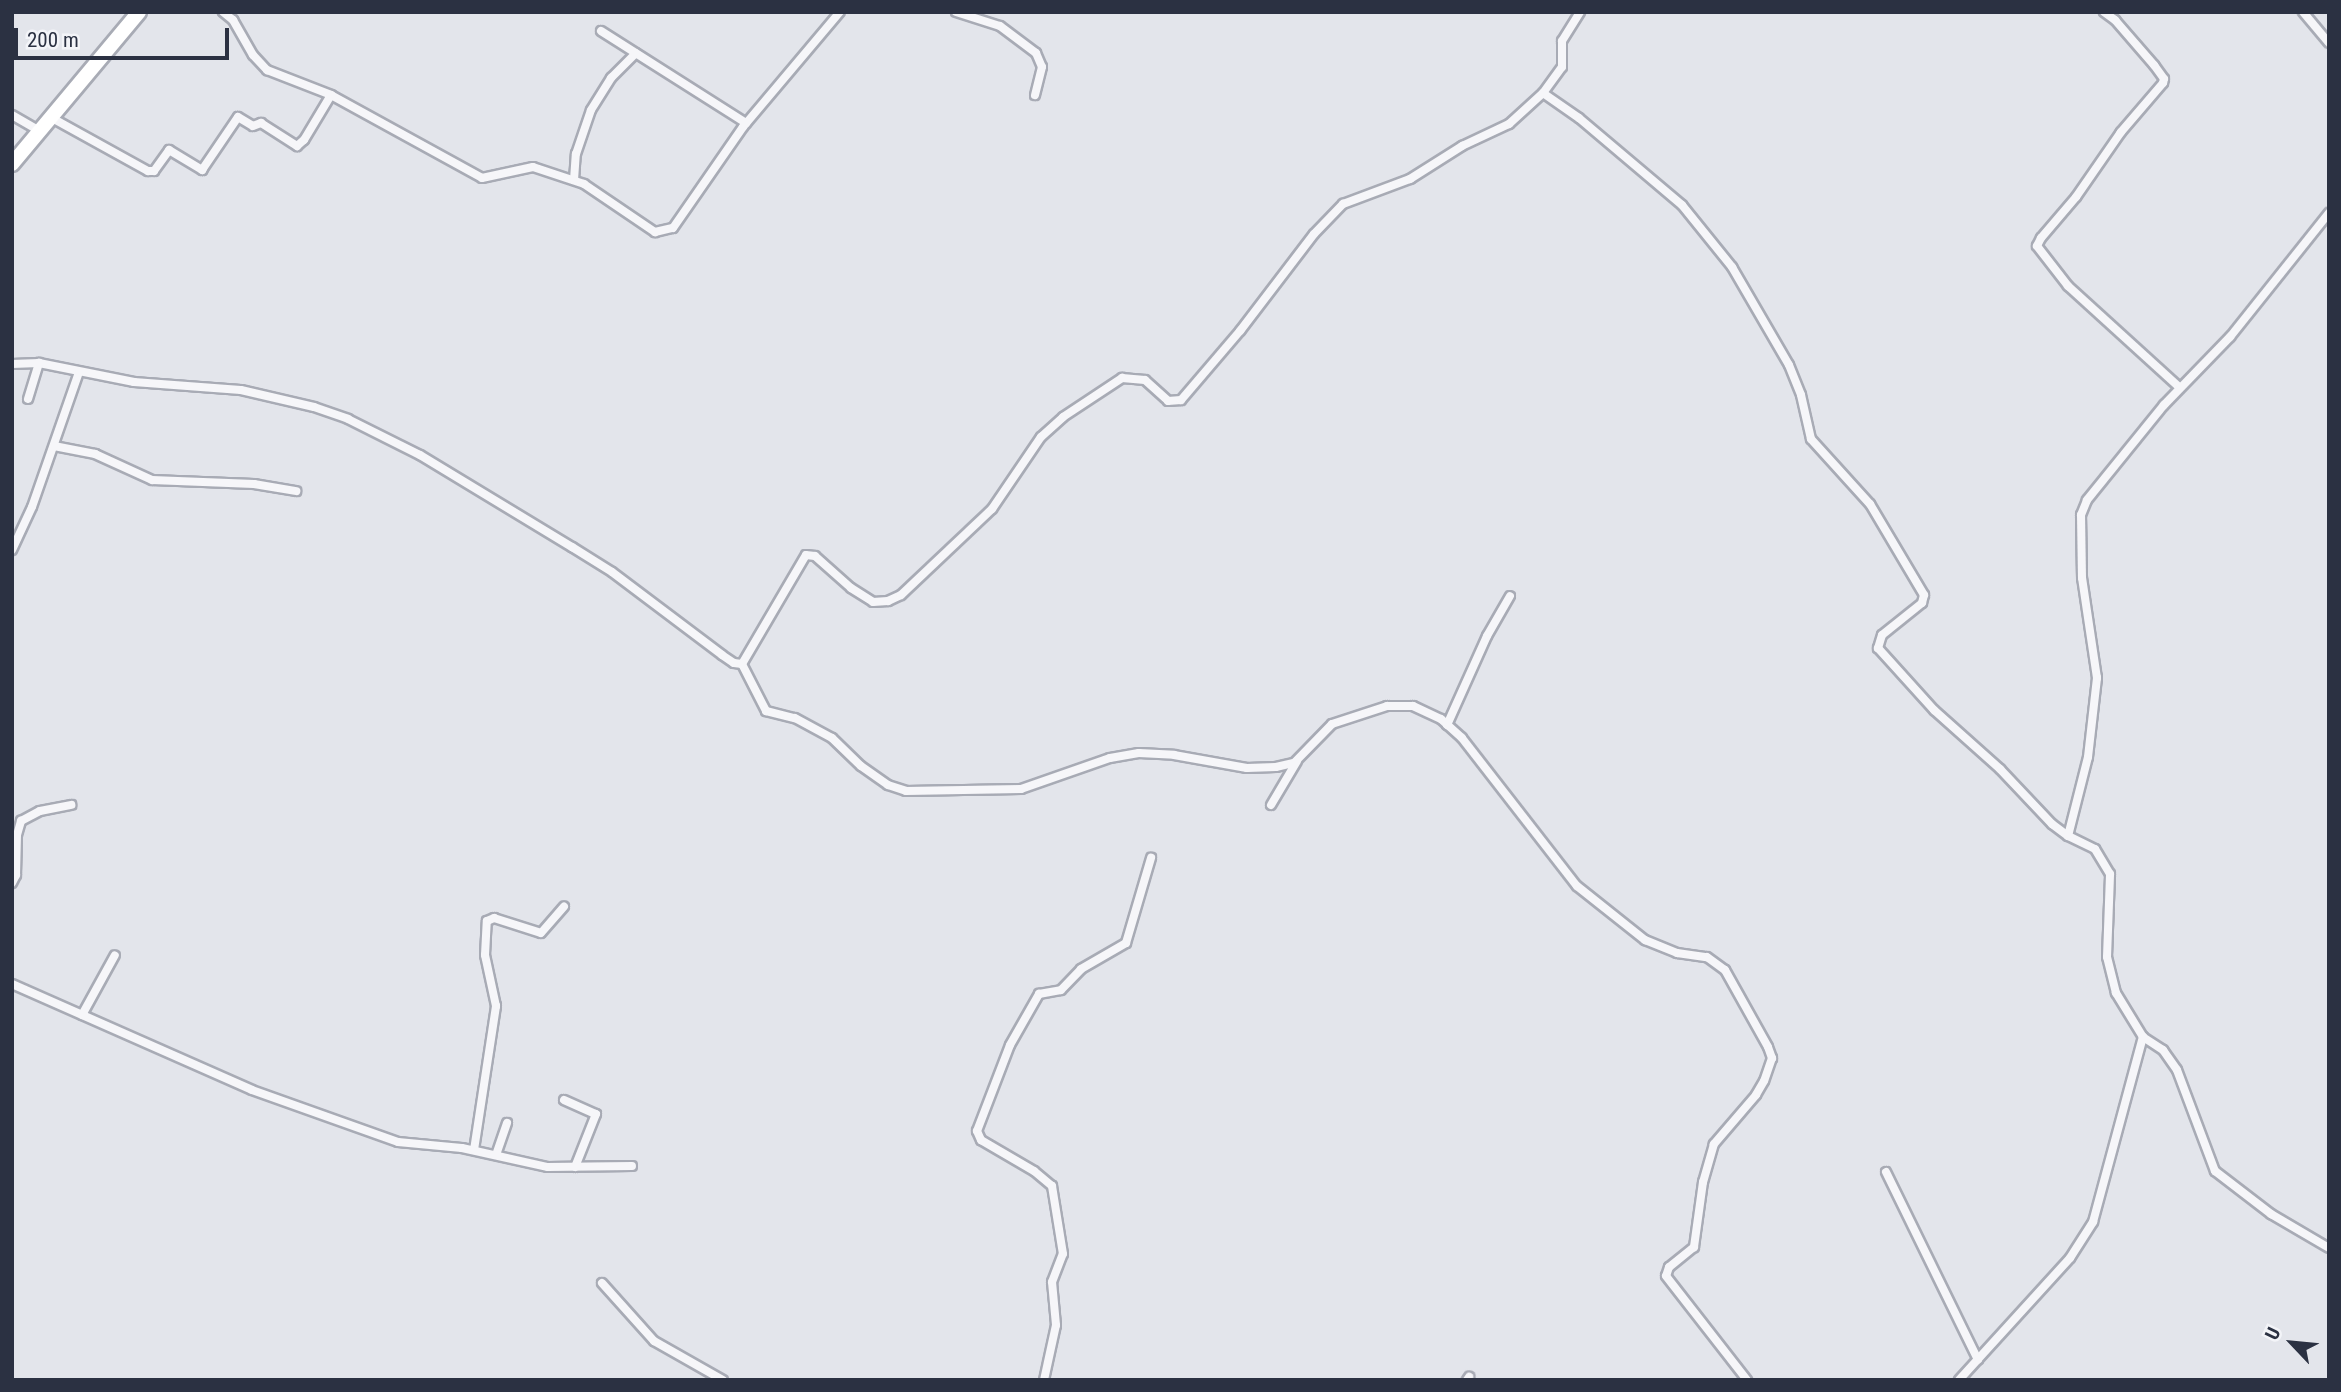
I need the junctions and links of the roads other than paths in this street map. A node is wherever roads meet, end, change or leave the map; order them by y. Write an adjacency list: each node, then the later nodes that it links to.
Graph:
1 (139, 12): 15 (highway)
2 (223, 12): 12 (street)
3 (841, 12): 16 (street)
4 (1580, 12): 11 (street)
5 (2104, 12): 24 (street)
6 (2303, 12): 9 (street)
7 (958, 13): 13 (street)
8 (601, 31): 10 (street)
9 (2329, 43)
10 (636, 53): 16 (street); 19 (street)
11 (1543, 93): 30 (street); 35 (street)
12 (331, 95): 15 (street); 19 (street)
13 (1035, 95)
14 (12, 115): 17 (street)
15 (51, 117): 17 (highway)
16 (746, 123): 19 (street)
17 (40, 131): 18 (highway)
18 (12, 164)
19 (574, 180)
20 (2329, 212): 24 (street)
21 (39, 363): 22 (street); 23 (street); 25 (street)
22 (12, 364)
23 (79, 372): 26 (street); 30 (street)
24 (2180, 388): 35 (street)
25 (27, 399)
26 (54, 446): 27 (street); 28 (street)
27 (296, 491)
28 (12, 550)
29 (1510, 596): 31 (street)
30 (742, 664): 32 (street)
31 (1447, 725): 32 (street); 55 (street)
32 (1299, 759): 34 (street)
33 (71, 805): 37 (street)
34 (1271, 805)
35 (2068, 836): 42 (street)
36 (1151, 858): 54 (street)
37 (12, 883)
38 (564, 907): 45 (street)
39 (115, 956): 41 (street)
40 (13, 987): 41 (street)
41 (82, 1015): 45 (street)
42 (2143, 1037): 50 (street); 52 (street)
43 (565, 1100): 48 (street)
44 (507, 1123): 46 (street)
45 (474, 1150): 46 (street)
46 (496, 1155): 48 (street)
47 (632, 1166): 48 (street)
48 (575, 1167)
49 (1886, 1172): 52 (street)
50 (2329, 1248)
51 (602, 1283): 53 (street)
52 (1978, 1360): 56 (street)
53 (723, 1380)
54 (1044, 1380)
55 (1746, 1380)
56 (1959, 1380)

